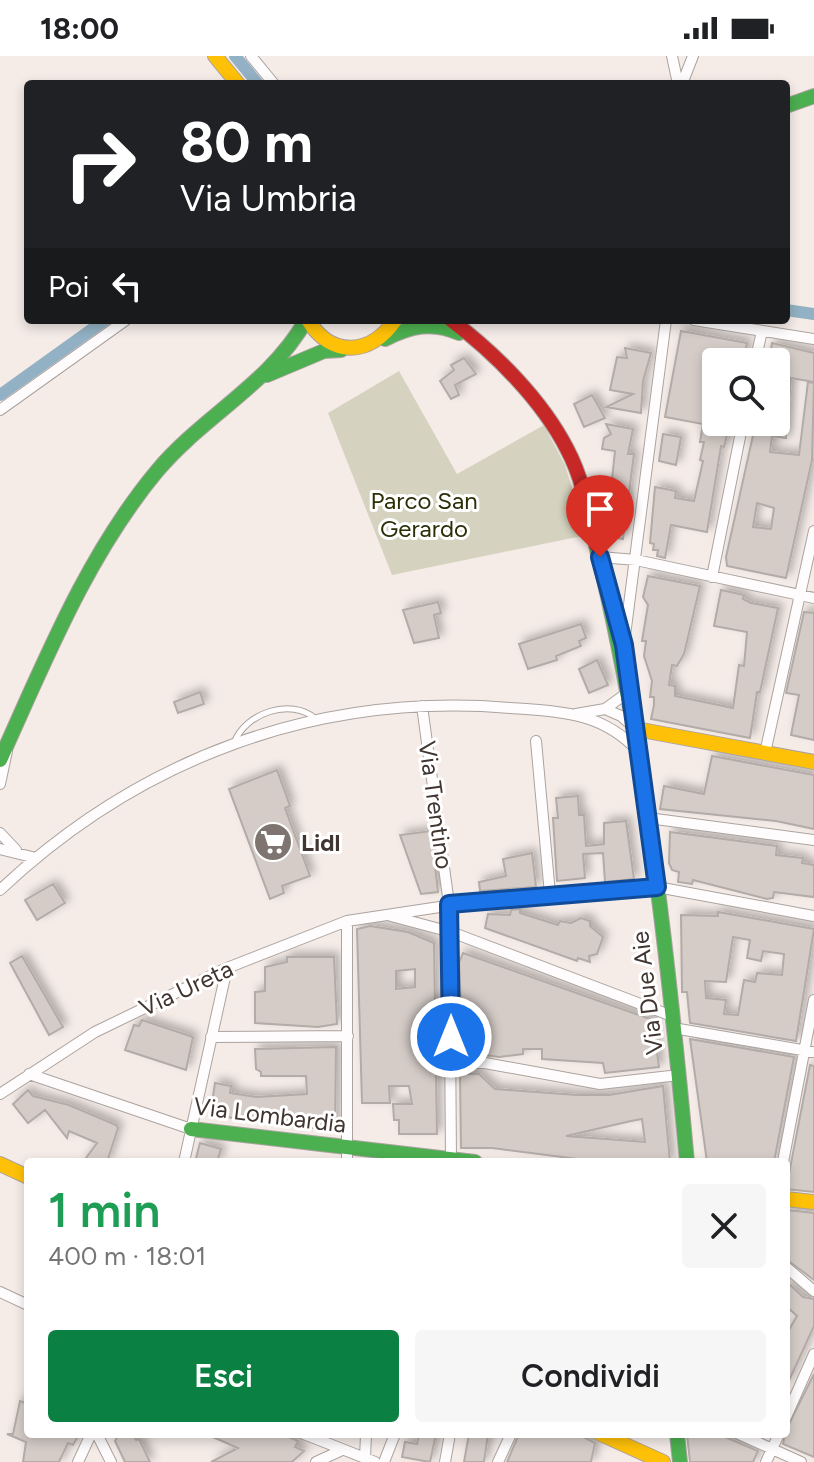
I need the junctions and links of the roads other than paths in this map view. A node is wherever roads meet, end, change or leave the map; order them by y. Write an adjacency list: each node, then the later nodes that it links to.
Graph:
1 (215, 56): 5 (street)
2 (251, 56): 6 (street)
3 (672, 56): 7 (street)
4 (693, 56): 8 (street)
5 (235, 80)
6 (271, 80)
7 (679, 80)
8 (682, 80)
9 (814, 96): 10 (street)
10 (790, 105)
11 (120, 324): 27 (street)
12 (305, 324): 26 (street)
13 (310, 324): 25 (street)
14 (392, 324): 23 (street)
15 (424, 324): 23 (street, Via Due Aie)
16 (432, 324): 21 (street, Via Due Aie)
17 (455, 324): 21 (street, Via Due Aie)
18 (666, 324): 31 (street)
19 (719, 324): 20 (street)
20 (762, 331): 22 (street); 24 (street)
21 (471, 338): 30 (street, Via Due Aie)
22 (814, 339)
23 (377, 344): 25 (street, Via Due Aie)
24 (758, 348)
25 (341, 350): 26 (street, Via Due Aie)
26 (252, 383): 44 (street)
27 (0, 410)
28 (740, 436): 32 (street)
29 (814, 531): 33 (street)
30 (600, 557): 31 (street); 35 (street, Via Due Aie)
31 (636, 560): 32 (street); 35 (street)
32 (712, 577): 33 (street)
33 (800, 595): 34 (street); 47 (street)
34 (814, 598)
35 (624, 645): 36 (street, Via Due Aie)
36 (631, 690): 38 (street); 42 (street, Via Due Aie)
37 (422, 706): 39 (street); 40 (street); 60 (street, Via Trentino)
38 (605, 709): 39 (street); 42 (street)
39 (572, 714): 41 (street)
40 (317, 720): 45 (street); 45 (lane)
41 (616, 729): 42 (street); 46 (street)
42 (636, 729): 46 (street, Via Due Aie); 47 (street)
43 (536, 741): 59 (street)
44 (8, 743): 48 (street); 50 (street)
45 (234, 743): 56 (street)
46 (640, 753): 51 (street, Via Due Aie)
47 (765, 753): 49 (street)
48 (0, 760)
49 (814, 762)
50 (0, 784)
51 (648, 818): 53 (street); 57 (street, Via Due Aie)
52 (0, 833): 55 (street)
53 (814, 840)
54 (0, 849): 55 (street)
55 (16, 850): 56 (street)
56 (36, 858): 58 (street)
57 (657, 887): 59 (street, Via Ureta); 62 (street, Via Ureta); 67 (street, Via Due Aie)
58 (0, 890)
59 (550, 894): 60 (street, Via Ureta)
60 (449, 904): 61 (street, Via Ureta); 64 (street, Via Trentino)
61 (386, 914): 63 (street, Via Ureta); 64 (street)
62 (814, 916)
63 (347, 921): 65 (street, Via Ureta); 68 (street)
64 (451, 932): 67 (street); 71 (street, Via Trentino)
65 (227, 968): 69 (street); 72 (street, Via Ureta)
66 (814, 1000): 70 (street)
67 (673, 1022): 70 (street); 73 (street, Via Due Aie)
68 (348, 1036): 69 (street); 76 (street)
69 (211, 1037): 75 (street)
70 (809, 1051): 81 (street)
71 (451, 1063): 73 (street); 79 (street, Via Trentino)
72 (29, 1074): 74 (street, Via Ureta); 75 (street, Via Lombardia)
73 (679, 1075): 80 (street, Via Due Aie)
74 (0, 1094)
75 (191, 1129): 76 (street, Via Lombardia); 77 (street)
76 (348, 1155): 78 (street, Via Lombardia)
77 (185, 1158)
78 (406, 1158)
79 (464, 1158)
80 (687, 1158)
81 (784, 1158)
82 (0, 1164): 83 (street)
83 (24, 1175)
84 (790, 1199): 85 (street)
85 (814, 1202)
86 (790, 1270): 87 (street)
87 (814, 1291)
88 (0, 1292): 89 (street)
89 (24, 1303)
90 (814, 1354): 91 (street)
91 (790, 1408)
92 (92, 1438): 106 (street)
93 (96, 1438): 107 (street)
94 (312, 1438): 104 (street)
95 (367, 1438): 105 (street)
96 (393, 1438): 109 (street)
97 (449, 1438): 110 (street)
98 (509, 1438): 111 (street)
99 (610, 1438): 112 (street)
100 (677, 1438): 113 (street)
101 (748, 1438): 103 (street)
102 (777, 1438): 103 (street)
103 (772, 1449): 114 (street); 115 (street)
104 (340, 1451): 105 (street); 108 (street)
105 (370, 1460)
106 (78, 1462)
107 (111, 1462)
108 (316, 1462)
109 (384, 1462)
110 (445, 1462)
111 (498, 1462)
112 (663, 1462)
113 (680, 1462)
114 (766, 1462)
115 (801, 1462)

